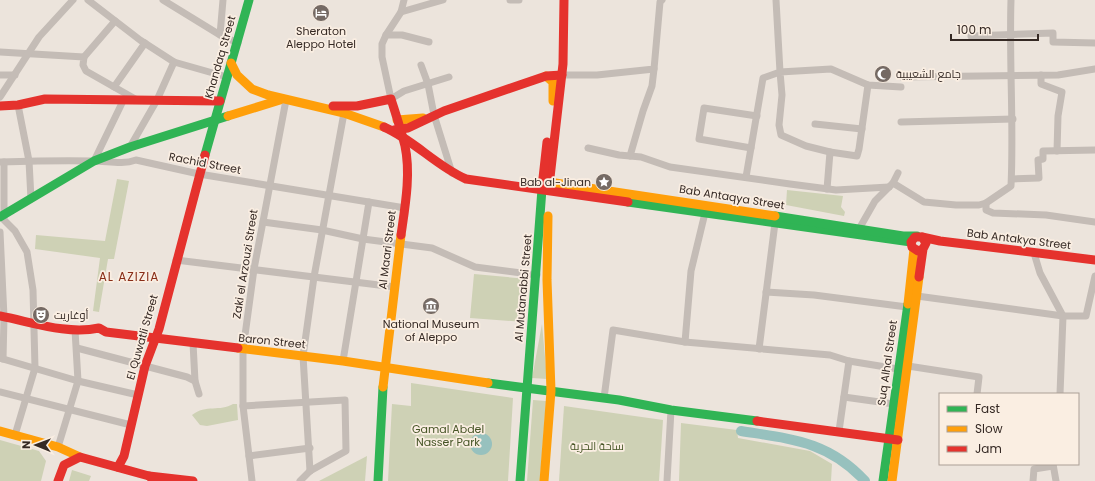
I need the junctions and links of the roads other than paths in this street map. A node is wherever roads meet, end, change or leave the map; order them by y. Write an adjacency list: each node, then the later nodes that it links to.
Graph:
1 (73, 0): 25 (street)
2 (88, 0): 15 (street)
3 (163, 0): 17 (street)
4 (223, 0): 17 (street)
5 (249, 0): 20 (main road, Khandaq Street)
6 (404, 0): 14 (street)
7 (444, 0): 14 (street)
8 (510, 0): 9 (street)
9 (518, 0)
10 (564, 0): 35 (main road, Al Mutanabbi Street)
11 (662, 0): 30 (street)
12 (776, 0): 32 (street)
13 (1011, 0): 16 (street)
14 (401, 12): 18 (street)
15 (115, 21): 23 (street); 26 (street)
16 (1010, 34): 19 (street); 22 (street); 38 (street)
17 (220, 35): 20 (street)
18 (386, 35): 21 (street); 47 (street)
19 (971, 36)
20 (238, 42): 28 (main road, Khandaq Street)
21 (429, 42)
22 (1095, 43)
23 (144, 44): 27 (street); 44 (street)
24 (0, 52): 25 (street)
25 (29, 53): 26 (street); 34 (street)
26 (84, 57): 44 (street)
27 (174, 62): 39 (street); 49 (street)
28 (232, 63): 39 (main road, Khandaq Street); 50 (main road)
29 (421, 65): 42 (street)
30 (654, 69): 35 (street); 72 (street)
31 (1095, 69): 36 (street)
32 (780, 72): 43 (street); 58 (street); 71 (street)
33 (0, 75): 34 (street)
34 (15, 75): 46 (street)
35 (562, 75): 37 (main road); 81 (main road, Al Mutanabbi Street)
36 (1041, 75): 38 (street); 70 (street)
37 (546, 76): 57 (main road); 81 (main road)
38 (1012, 76): 41 (street); 59 (street)
39 (227, 77): 52 (main road, Khandaq Street)
40 (449, 77): 42 (street)
41 (902, 77)
42 (428, 84): 47 (street); 57 (street)
43 (868, 85): 45 (street); 64 (street)
44 (114, 87): 48 (street)
45 (902, 87)
46 (0, 97)
47 (391, 98): 54 (main road); 60 (main road, Al Maari Street)
48 (138, 100): 49 (main road); 51 (main road)
49 (156, 100): 52 (main road); 66 (street)
50 (286, 100): 54 (main road); 61 (main road); 83 (street, Zaki el Arzouzi Street)
51 (123, 101): 53 (main road); 74 (street)
52 (220, 101): 61 (main road, Khandaq Street)
53 (18, 105): 55 (main road); 73 (street)
54 (308, 105): 56 (main road)
55 (0, 106)
56 (344, 113): 65 (main road); 85 (street)
57 (432, 116): 60 (main road); 65 (main road); 76 (street)
58 (757, 116): 68 (street); 68 (street)
59 (1013, 119): 62 (street); 80 (street)
60 (397, 120): 65 (main road, Al Maari Street)
61 (214, 121): 66 (main road); 78 (main road, El Quwatli Street)
62 (901, 122)
63 (815, 124): 64 (street)
64 (862, 129): 71 (street)
65 (397, 132): 76 (main road); 89 (main road, Al Maari Street)
66 (130, 147): 74 (main road)
67 (588, 148): 72 (street)
68 (751, 148): 79 (street)
69 (1095, 150): 70 (street)
70 (1057, 151): 80 (street)
71 (830, 152): 84 (street)
72 (630, 156): 79 (street)
73 (29, 161): 74 (street, Rachid Street); 75 (street, Rachid Street); 86 (street)
74 (94, 161): 78 (street, Rachid Street); 86 (main road)
75 (2, 162): 91 (street)
76 (452, 173): 81 (main road)
77 (898, 173): 82 (street)
78 (199, 174): 83 (street, Rachid Street); 103 (main road, El Quwatli Street)
79 (746, 177): 84 (street)
80 (1012, 179): 88 (street)
81 (545, 185): 90 (main road, Bab Antaqya Street); 95 (main road, Bab Antaqya Street); 107 (main road, Al Mutanabbi Street); 137 (main road)
82 (891, 185): 84 (street); 88 (street); 95 (street)
83 (270, 186): 85 (street, Rachid Street); 92 (street, Zaki el Arzouzi Street)
84 (827, 189)
85 (328, 196): 87 (street, Rachid Street); 96 (street)
86 (31, 199): 91 (main road)
87 (369, 202): 89 (street, Rachid Street); 99 (street)
88 (986, 203): 93 (street)
89 (405, 208): 101 (main road, Al Maari Street)
90 (705, 213): 94 (main road, Bab Antaqya Street); 120 (street)
91 (2, 216): 97 (street)
92 (263, 222): 96 (street); 106 (street, Zaki el Arzouzi Street)
93 (1095, 222)
94 (775, 223): 100 (main road, Bab Antaqya Street); 112 (street)
95 (859, 229): 100 (main road, Bab Antaqya Street)
96 (322, 230): 99 (street); 109 (street)
97 (14, 231): 98 (street); 117 (street)
98 (0, 232): 116 (street)
99 (363, 239): 101 (street); 110 (street)
100 (916, 243): 102 (main road, Bab Antakya Street); 105 (main road, Suq Alhal Street); 105 (main road); 113 (main road, Suq Alhal Street)
101 (400, 245): 107 (street); 111 (main road, Al Maari Street)
102 (1034, 253): 104 (main road, Bab Antakya Street); 115 (street)
103 (176, 260): 106 (street); 119 (main road, El Quwatli Street)
104 (1095, 260)
105 (913, 269): 114 (main road, Suq Alhal Street)
106 (254, 270): 109 (street); 124 (street, Zaki el Arzouzi Street)
107 (537, 274): 136 (main road, Al Mutanabbi Street)
108 (1095, 276): 115 (street)
109 (314, 277): 110 (street); 125 (street)
110 (356, 282): 111 (street); 127 (street)
111 (395, 287): 132 (main road, Al Maari Street)
112 (766, 292): 114 (street); 123 (street)
113 (917, 296): 115 (street); 130 (main road, Suq Alhal Street)
114 (907, 307): 133 (main road, Suq Alhal Street)
115 (1063, 316): 140 (street)
116 (2, 317): 117 (main road, Baron Street); 126 (street)
117 (34, 322): 118 (main road, Baron Street); 131 (street)
118 (75, 330): 119 (main road, Baron Street); 122 (street)
119 (156, 338): 121 (main road, Baron Street); 129 (main road, El Quwatli Street)
120 (685, 342): 123 (street); 144 (street)
121 (193, 343): 124 (main road, Baron Street); 135 (street)
122 (77, 348): 129 (street); 134 (street)
123 (759, 349): 128 (street)
124 (243, 350): 125 (main road, Baron Street); 148 (street, Zaki el Arzouzi Street)
125 (303, 356): 127 (main road, Baron Street); 146 (street)
126 (2, 358): 131 (street)
127 (343, 361): 132 (main road, Baron Street)
128 (849, 361): 133 (street); 143 (street)
129 (145, 366): 135 (street); 142 (main road, El Quwatli Street)
130 (908, 366): 139 (street); 155 (main road, Suq Alhal Street)
131 (35, 368): 134 (street); 145 (street)
132 (384, 368): 136 (main road, Baron Street); 168 (main road, Al Maari Street)
133 (898, 369): 147 (main road, Suq Alhal Street)
134 (78, 381): 142 (street); 149 (street)
135 (195, 381): 141 (street)
136 (526, 389): 137 (main road, Baron Street); 169 (main road, Al Mutanabbi Street)
137 (551, 391): 144 (main road, Baron Street); 170 (main road)
138 (0, 392): 145 (street)
139 (977, 393)
140 (1060, 393)
141 (199, 394)
142 (138, 395): 151 (main road, El Quwatli Street)
143 (844, 397): 147 (street); 153 (street)
144 (604, 398): 150 (main road, Baron Street)
145 (26, 400): 149 (street); 154 (street)
146 (306, 402): 148 (street); 157 (street); 162 (street)
147 (894, 404): 155 (main road, Suq Alhal Street)
148 (243, 406): 158 (street, Zaki el Arzouzi Street)
149 (70, 410): 151 (street); 156 (street)
150 (672, 410): 153 (main road, Baron Street); 171 (street)
151 (131, 425): 161 (main road, El Quwatli Street)
152 (0, 431): 154 (main road)
153 (838, 431): 155 (main road, Baron Street)
154 (15, 435): 156 (main road)
155 (894, 439): 172 (main road, Suq Alhal Street); 173 (main road, Suq Alhal Street)
156 (58, 448): 159 (main road)
157 (310, 448): 158 (street); 162 (street)
158 (249, 456): 166 (street, Zaki el Arzouzi Street)
159 (80, 457): 161 (main road); 164 (main road)
160 (1053, 465): 174 (street); 175 (street)
161 (118, 467): 163 (main road)
162 (310, 471): 167 (street)
163 (152, 479): 165 (main road)
164 (58, 481)
165 (193, 481)
166 (252, 481)
167 (300, 481)
168 (378, 481)
169 (520, 481)
170 (544, 481)
171 (667, 481)
172 (883, 481)
173 (892, 481)
174 (1033, 481)
175 (1056, 481)

